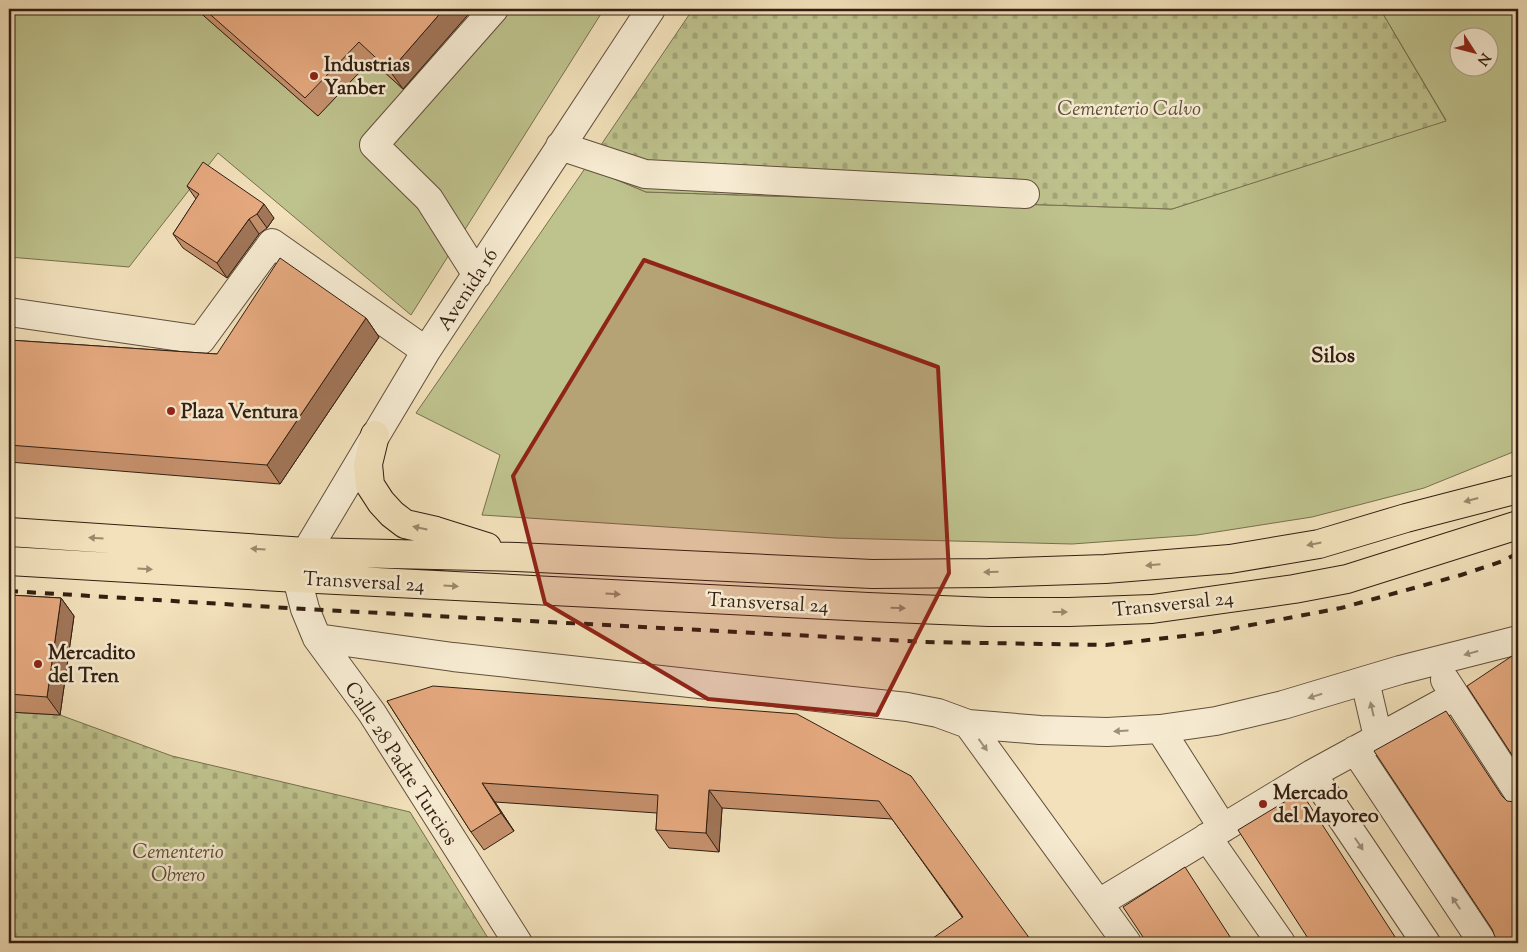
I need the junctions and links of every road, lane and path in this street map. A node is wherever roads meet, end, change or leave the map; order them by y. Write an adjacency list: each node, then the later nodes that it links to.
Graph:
1 (494, 9): 5 (street)
2 (651, 9): 3 (street, Avenida 16)
3 (560, 146): 4 (street); 5 (street, Avenida 16)
4 (1025, 194)
5 (477, 275): 7 (street, Avenida 16)
6 (9, 312): 7 (street)
7 (426, 351): 8 (street, Avenida 16)
8 (375, 435): 12 (street, Avenida 16); 13 (main road, one-way to 8)
9 (1518, 489): 15 (main road, Transversal 24, one-way to 15)
10 (1518, 525): 17 (main road, Transversal 24, one-way to 10)
11 (9, 532): 12 (main road, Transversal 24, one-way to 11)
12 (306, 552): 13 (main road, Transversal 24); 16 (street, Avenida 16)
13 (517, 557): 15 (main road, Transversal 24)
14 (9, 561): 16 (main road, Transversal 24, one-way to 16)
15 (872, 574): 17 (main road)
16 (297, 578): 17 (main road, Transversal 24, one-way to 17); 18 (street, Calle 28 Padre Turcios)
17 (868, 607)
18 (317, 638): 23 (street); 31 (street, Calle 28 Padre Turcios)
19 (1518, 640): 20 (street, one-way to 20)
20 (1434, 663): 21 (street); 22 (street)
21 (1365, 681): 24 (street, one-way to 24); 25 (street, one-way to 21)
22 (1455, 696): 25 (street); 28 (street)
23 (968, 724): 24 (street, one-way to 23); 30 (street, one-way to 30)
24 (1160, 729): 29 (street)
25 (1378, 737): 26 (street)
26 (1355, 750): 27 (street); 35 (street, one-way to 26)
27 (1312, 774): 29 (street); 34 (street, one-way to 34)
28 (1518, 792)
29 (1215, 832): 30 (street); 33 (street)
30 (1099, 904): 32 (street)
31 (518, 943)
32 (1127, 943)
33 (1281, 943)
34 (1426, 943)
35 (1483, 943)

